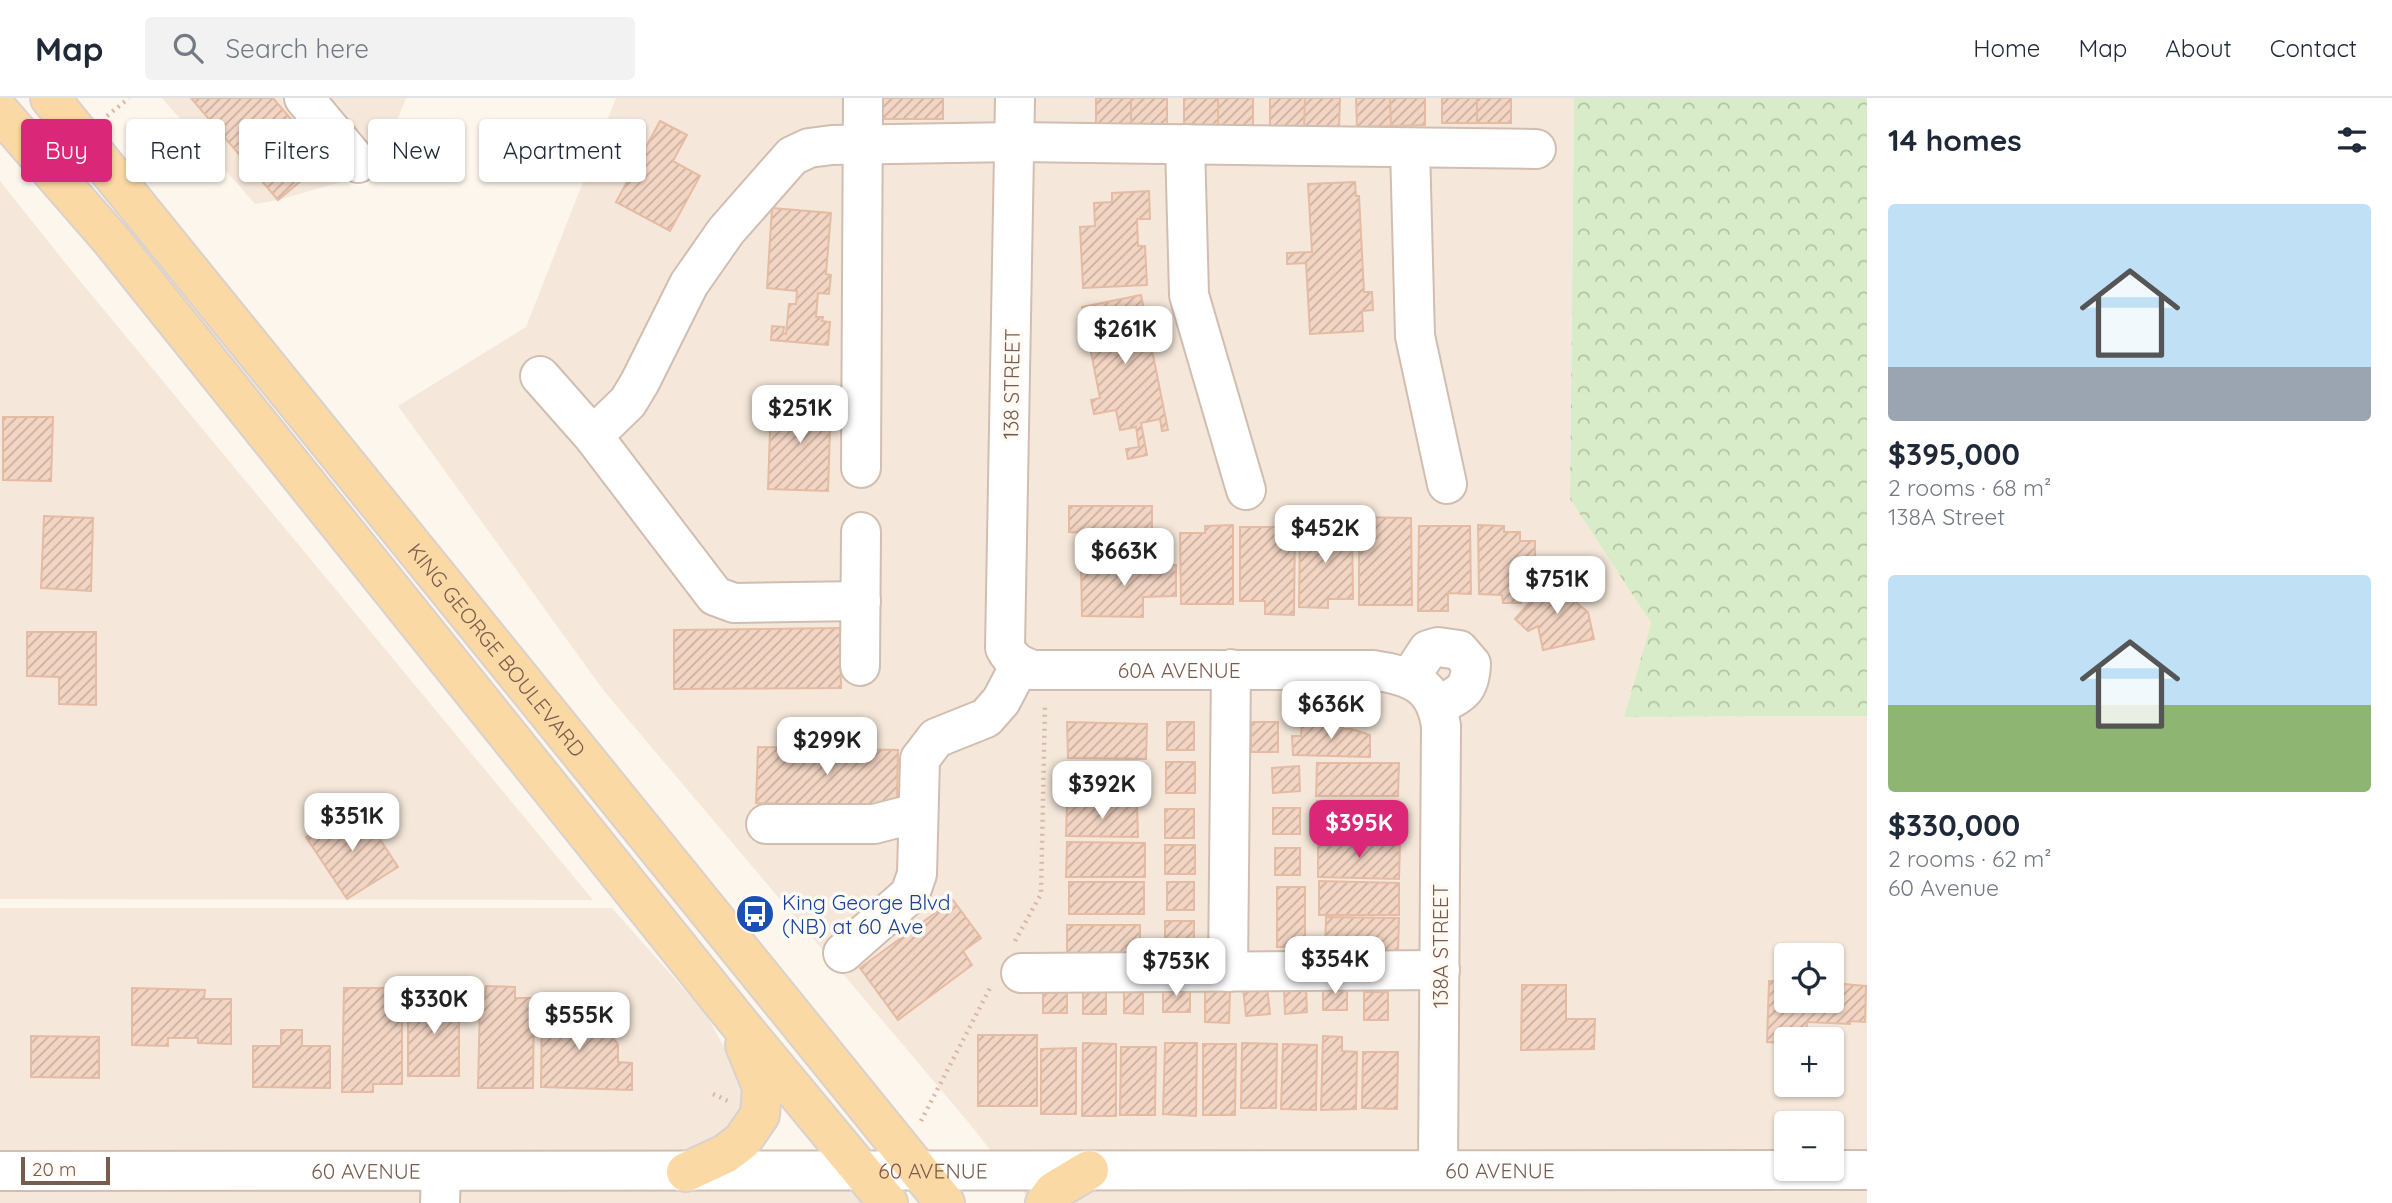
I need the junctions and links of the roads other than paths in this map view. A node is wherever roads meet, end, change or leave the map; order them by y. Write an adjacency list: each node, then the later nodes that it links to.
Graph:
1 (50, 98): 35 (main road, KING GEORGE BOULEVARD)
2 (304, 98): 11 (street)
3 (863, 98): 7 (street)
4 (1015, 98): 6 (street, 138 STREET)
5 (0, 112): 29 (main road, KING GEORGE BOULEVARD)
6 (1015, 142): 7 (street); 8 (street); 19 (street, 138 STREET)
7 (863, 144): 13 (street); 14 (street)
8 (1185, 144): 9 (street); 16 (street)
9 (1410, 148): 10 (street); 15 (street)
10 (1536, 149)
11 (358, 163)
12 (540, 376): 13 (street)
13 (593, 436): 18 (street)
14 (862, 468)
15 (1447, 484)
16 (1247, 490)
17 (862, 532): 18 (street)
18 (861, 601): 20 (street)
19 (1020, 665): 21 (street, 60A AVENUE); 23 (street)
20 (860, 666)
21 (1231, 669): 22 (street, 60A AVENUE); 28 (street)
22 (1423, 690): 27 (street, 138A STREET)
23 (917, 813): 24 (street); 25 (street)
24 (766, 824)
25 (843, 953)
26 (1010, 964): 28 (street)
27 (1440, 970): 28 (street); 30 (street, 138A STREET)
28 (1228, 972)
29 (734, 1017): 34 (main road, KING GEORGE BOULEVARD); 36 (main road)
30 (1438, 1169): 31 (street, 60 AVENUE); 32 (street, 60 AVENUE)
31 (1089, 1170): 35 (street, 60 AVENUE); 40 (main road)
32 (1867, 1170)
33 (0, 1171): 37 (street, 60 AVENUE)
34 (862, 1171): 35 (street, 60 AVENUE); 36 (street, 60 AVENUE); 38 (main road, KING GEORGE BOULEVARD)
35 (919, 1171): 39 (main road, KING GEORGE BOULEVARD)
36 (686, 1172): 37 (street, 60 AVENUE)
37 (440, 1187)
38 (888, 1203)
39 (945, 1203)
40 (1045, 1203)

